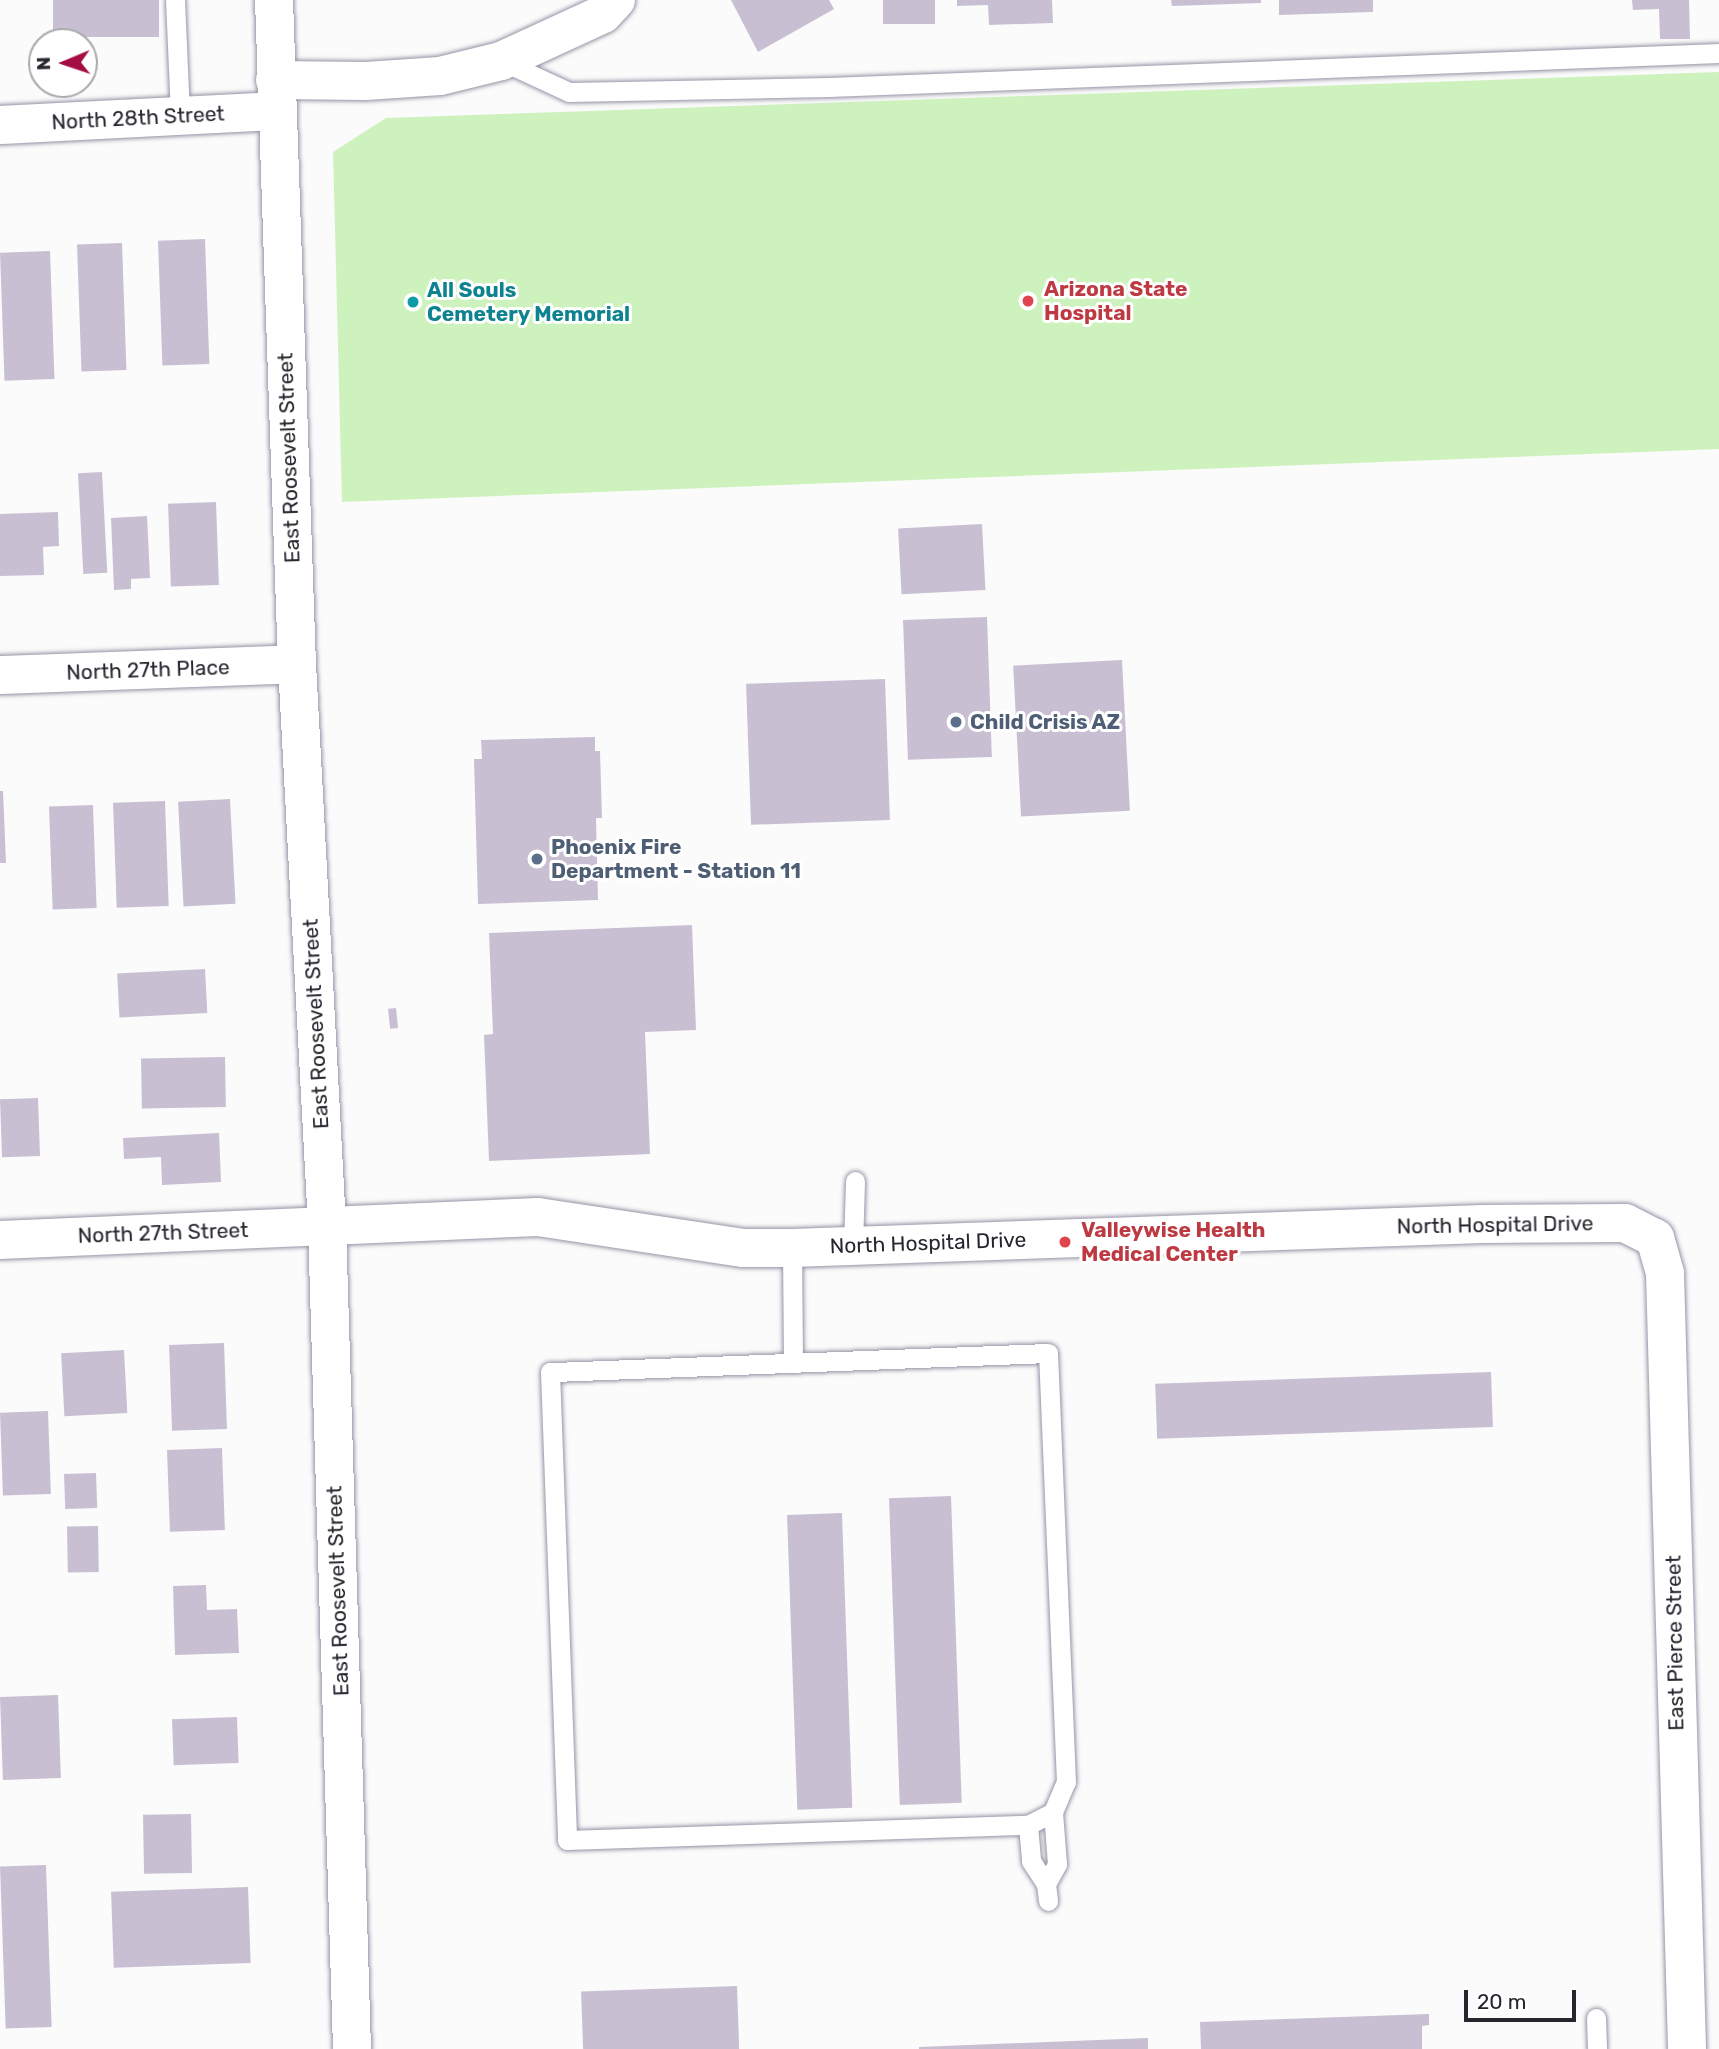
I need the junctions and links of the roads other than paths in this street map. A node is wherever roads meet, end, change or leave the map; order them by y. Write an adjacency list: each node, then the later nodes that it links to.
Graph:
1 (176, 0): 7 (lane)
2 (274, 0): 6 (street, East Roosevelt Street)
3 (616, 0): 5 (street, North 28th Street)
4 (1719, 53): 5 (lane)
5 (501, 61): 6 (street, North 28th Street)
6 (275, 96): 7 (street, North 28th Street); 9 (street, East Roosevelt Street)
7 (180, 116): 8 (street, North 28th Street)
8 (0, 125)
9 (297, 664): 10 (street, North 27th Place); 12 (street, East Roosevelt Street)
10 (0, 675)
11 (855, 1181): 15 (lane)
12 (327, 1226): 14 (street, North 27th Street); 16 (street, North Hospital Drive); 21 (street, East Roosevelt Street)
13 (1655, 1238): 15 (street, North Hospital Drive); 23 (street, East Pierce Street)
14 (0, 1240)
15 (853, 1246): 16 (street, North Hospital Drive)
16 (792, 1248): 17 (lane)
17 (793, 1363): 18 (lane); 19 (lane)
18 (1053, 1812): 19 (lane); 19 (lane)
19 (1028, 1825)
20 (1596, 2018): 22 (lane)
21 (352, 2049)
22 (1597, 2049)
23 (1688, 2049)

